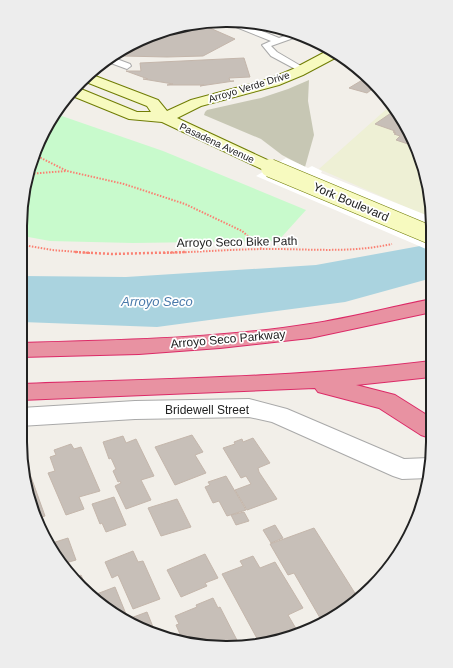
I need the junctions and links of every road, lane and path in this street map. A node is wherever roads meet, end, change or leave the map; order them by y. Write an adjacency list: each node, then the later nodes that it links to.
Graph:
1 (246, 28): 3 (lane)
2 (289, 37): 3 (lane)
3 (278, 41): 7 (lane)
4 (329, 56): 7 (main road, Arroyo Verde Drive)
5 (115, 62): 6 (lane)
6 (127, 66)
7 (302, 70): 10 (main road, Arroyo Verde Drive)
8 (92, 79): 10 (main road, Pasadena Avenue)
9 (78, 93): 10 (main road, Pasadena Avenue)
10 (165, 118): 12 (main road, Pasadena Avenue)
11 (40, 157): 13 (path)
12 (270, 168): 15 (main road, York Boulevard, bridge)
13 (67, 171): 14 (path); 18 (path)
14 (34, 174)
15 (426, 233)
16 (394, 243): 18 (path, Arroyo Seco Bike Path)
17 (27, 246): 18 (path, Arroyo Seco Bike Path)
18 (263, 249)
19 (426, 306): 20 (highway, Arroyo Seco Parkway)
20 (27, 350)
21 (426, 370): 22 (highway)
22 (304, 381): 23 (highway); 25 (highway)
23 (27, 392)
24 (27, 416): 26 (street, Bridewell Street)
25 (426, 426)
26 (424, 468)

